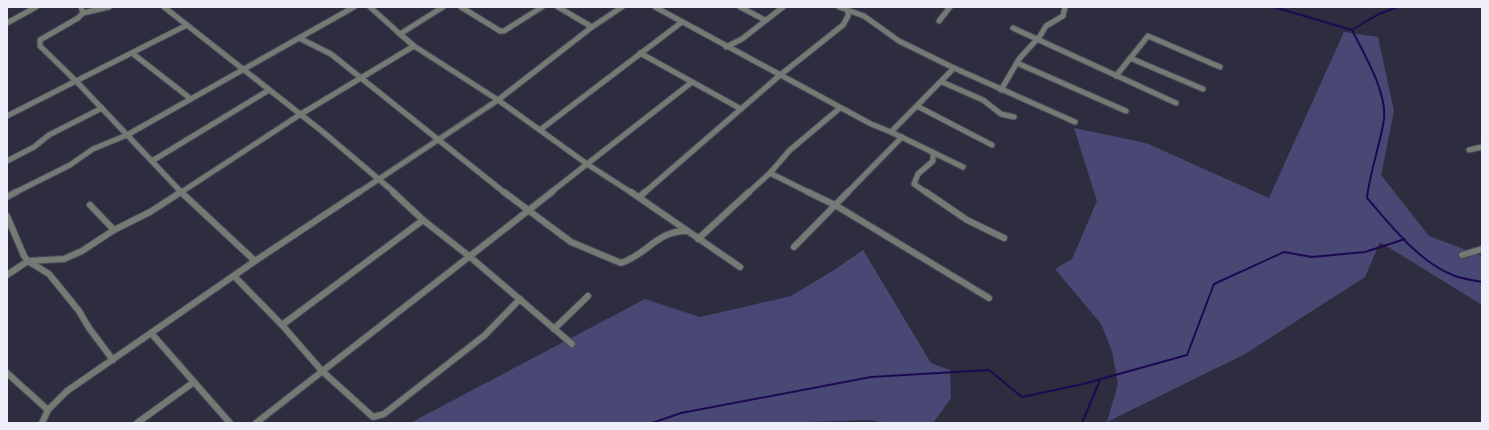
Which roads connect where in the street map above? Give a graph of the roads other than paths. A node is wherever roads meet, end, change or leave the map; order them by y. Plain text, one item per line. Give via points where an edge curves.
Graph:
1 (36, 7) edge
2 (81, 7) edge
3 (109, 7) edge
4 (164, 7) edge
5 (354, 7) edge
6 (370, 7) edge
7 (443, 7) edge
8 (460, 7) edge
9 (542, 7) edge
10 (558, 7) edge
11 (622, 7) edge
12 (655, 7) edge
13 (740, 7) edge
14 (783, 7) edge
15 (839, 7) edge
16 (950, 7) edge
17 (1065, 7) edge
18 (848, 11) junction
19 (83, 13) junction
20 (764, 20) junction
21 (939, 21) dead end
22 (682, 22) junction
23 (7, 23) edge
24 (187, 25) junction
25 (592, 27) junction
26 (1012, 28) dead end
27 (400, 34) junction
28 (299, 38) junction
29 (1035, 39) junction
30 (414, 46) junction
31 (726, 46) junction
32 (132, 53) junction
33 (640, 53) junction
34 (1130, 58) junction
35 (1017, 63) junction
36 (1220, 67) dead end
37 (954, 68) junction
38 (242, 70) junction
39 (779, 76) junction
40 (1116, 76) junction
41 (361, 78) junction
42 (76, 81) junction
43 (692, 82) junction
44 (942, 82) junction
45 (1203, 89) dead end
46 (269, 90) junction
47 (1001, 90) junction
48 (191, 99) junction
49 (498, 100) junction
50 (1176, 103) dead end
51 (917, 106) junction
52 (102, 108) junction
53 (840, 108) junction
54 (741, 109) junction
55 (1126, 111) dead end
56 (301, 114) junction
57 (7, 116) edge
58 (1014, 117) dead end
59 (1075, 122) dead end
60 (540, 130) junction
61 (892, 132) junction
62 (127, 134) junction
63 (902, 136) junction
64 (438, 140) junction
65 (992, 145) dead end
66 (1482, 147) edge
67 (1469, 150) dead end
68 (933, 152) junction
69 (7, 161) edge
70 (152, 161) junction
71 (587, 164) junction
72 (963, 167) dead end
73 (770, 173) junction
74 (380, 179) junction
75 (180, 191) junction
76 (7, 197) edge
77 (639, 197) junction
78 (90, 205) dead end
79 (835, 205) junction
80 (527, 210) junction
81 (7, 216) edge
82 (423, 220) junction
83 (114, 230) junction
84 (687, 231) junction
85 (1004, 238) dead end
86 (698, 239) junction
87 (794, 247) dead end
88 (1482, 249) edge
89 (1462, 255) dead end
90 (469, 256) junction
91 (28, 261) junction
92 (255, 261) junction
93 (740, 267) dead end
94 (7, 275) edge
95 (234, 276) junction
96 (588, 296) dead end
97 (989, 298) dead end
98 (520, 299) junction
99 (282, 325) junction
100 (554, 329) junction
101 (151, 333) junction
102 (572, 344) dead end
103 (113, 360) junction
104 (322, 371) junction
105 (7, 373) edge
106 (194, 382) junction
107 (48, 410) junction
108 (42, 423) edge
109 (137, 423) edge
110 (230, 423) edge
111 (256, 423) edge

1 - 23 street
2 - 19 street
3 - 19 street
4 - 24 street
5 - 28 street
6 - 27 street
7 - 27 street
8 - 9 street via 500,31
10 - 25 street
11 - 25 street
12 - 22 street
13 - 20 street
14 - 20 street
15 - 18 street
16 - 21 street
17 - 29 street via 1063,16 1049,24
18 - 37 street via 864,16 899,41
18 - 39 street via 843,25
19 - 42 street via 66,27 40,40 40,46
20 - 31 street via 742,39
22 - 31 street
22 - 33 street
24 - 32 street
24 - 38 street
25 - 49 street
26 - 29 street
27 - 30 street
28 - 38 street
28 - 41 street via 331,54
29 - 35 street
29 - 40 street
30 - 41 street
30 - 49 street
31 - 39 street
32 - 42 street
32 - 48 street
33 - 43 street
33 - 60 street
34 - 36 street via 1148,36
34 - 40 street
34 - 45 street
35 - 47 street
35 - 55 street
37 - 44 street
37 - 47 street
38 - 46 street
38 - 48 street
39 - 53 street
39 - 54 street
40 - 50 street
41 - 56 street
41 - 64 street
42 - 52 street
42 - 57 street
43 - 54 street
43 - 71 street
44 - 51 street
44 - 58 street via 983,100 1001,114
46 - 56 street
46 - 70 street
47 - 59 street
48 - 62 street
49 - 60 street
49 - 64 street
51 - 61 street
51 - 65 street
52 - 62 street
52 - 69 street via 49,135 34,147
53 - 61 street
53 - 73 street via 790,150
54 - 77 street
56 - 74 street
56 - 75 street
60 - 71 street
61 - 63 street
62 - 70 street
62 - 76 street via 93,149 70,165
63 - 68 street
63 - 79 street
64 - 74 street
64 - 80 street
66 - 67 street
68 - 72 street
68 - 85 street via 933,161 917,176 914,184 967,220
70 - 75 street
71 - 77 street
71 - 80 street
73 - 79 street
73 - 86 street
74 - 82 street
74 - 92 street
75 - 83 street via 140,218
75 - 92 street
77 - 84 street
78 - 83 street
79 - 87 street
79 - 97 street
80 - 84 street via 571,242 621,263 630,260 666,234
80 - 90 street
81 - 91 street
82 - 90 street
82 - 99 street
83 - 91 street via 93,245 64,259
84 - 86 street
86 - 93 street
88 - 89 street
90 - 98 street
90 - 104 street
91 - 94 street
91 - 103 street via 49,274
92 - 95 street
95 - 99 street
95 - 101 street
96 - 100 street
98 - 100 street
98 - 104 street via 485,335 378,417 373,417
99 - 104 street
100 - 102 street
101 - 103 street
101 - 106 street
103 - 107 street via 67,391
104 - 111 street
105 - 107 street
106 - 109 street
106 - 110 street
107 - 108 street

